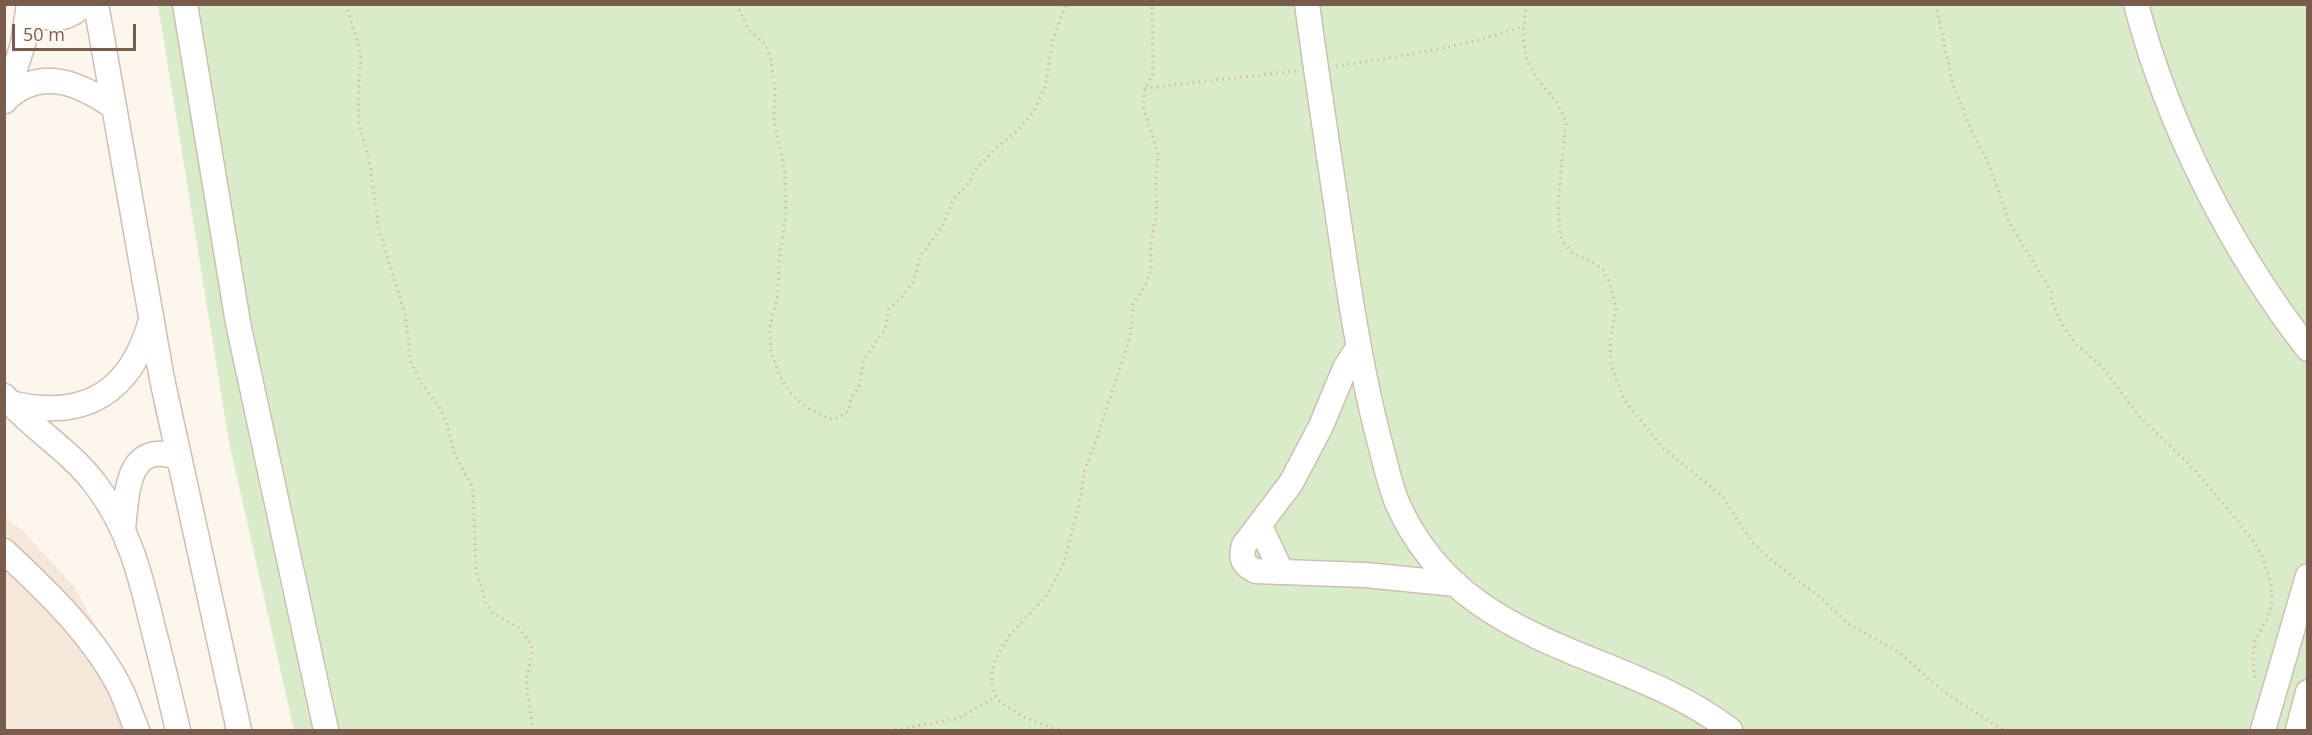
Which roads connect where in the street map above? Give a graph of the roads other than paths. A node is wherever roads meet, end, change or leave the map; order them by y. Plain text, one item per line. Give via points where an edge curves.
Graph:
1 (84, 4) edge
2 (96, 4) edge
3 (185, 4) edge
4 (1307, 4) edge
5 (2136, 4) edge
6 (29, 6) edge
7 (5, 101) edge
8 (114, 107) junction
9 (152, 318) junction
10 (1358, 348) junction
11 (2307, 349) edge
12 (7, 399) edge
13 (179, 458) junction
14 (123, 529) junction
15 (4, 551) edge
16 (2307, 576) edge
17 (1456, 584) junction
18 (2307, 692) edge
19 (137, 730) edge
20 (178, 730) edge
21 (239, 730) edge
22 (326, 730) edge
23 (1730, 730) edge
24 (2263, 730) edge
25 (2298, 730) edge

1 - 6 street via 59,18 44,17
2 - 8 street
3 - 22 street via 238,323
4 - 10 street
5 - 11 street via 2166,94 2207,186 2259,282
6 - 7 street via 23,44
7 - 8 street via 30,83 51,80 75,86
8 - 9 street
9 - 12 street via 134,363 107,394 60,408 38,408
9 - 13 street
10 - 17 street via 1396,501 1430,559
10 - 17 street via 1345,368 1307,454 1260,526 1281,571
12 - 14 street via 80,465
13 - 14 street via 158,454 138,463 128,482
13 - 21 street
14 - 20 street via 141,575
15 - 19 street via 39,583 90,642 121,691
16 - 24 street
17 - 23 street via 1505,620 1677,695
18 - 25 street

